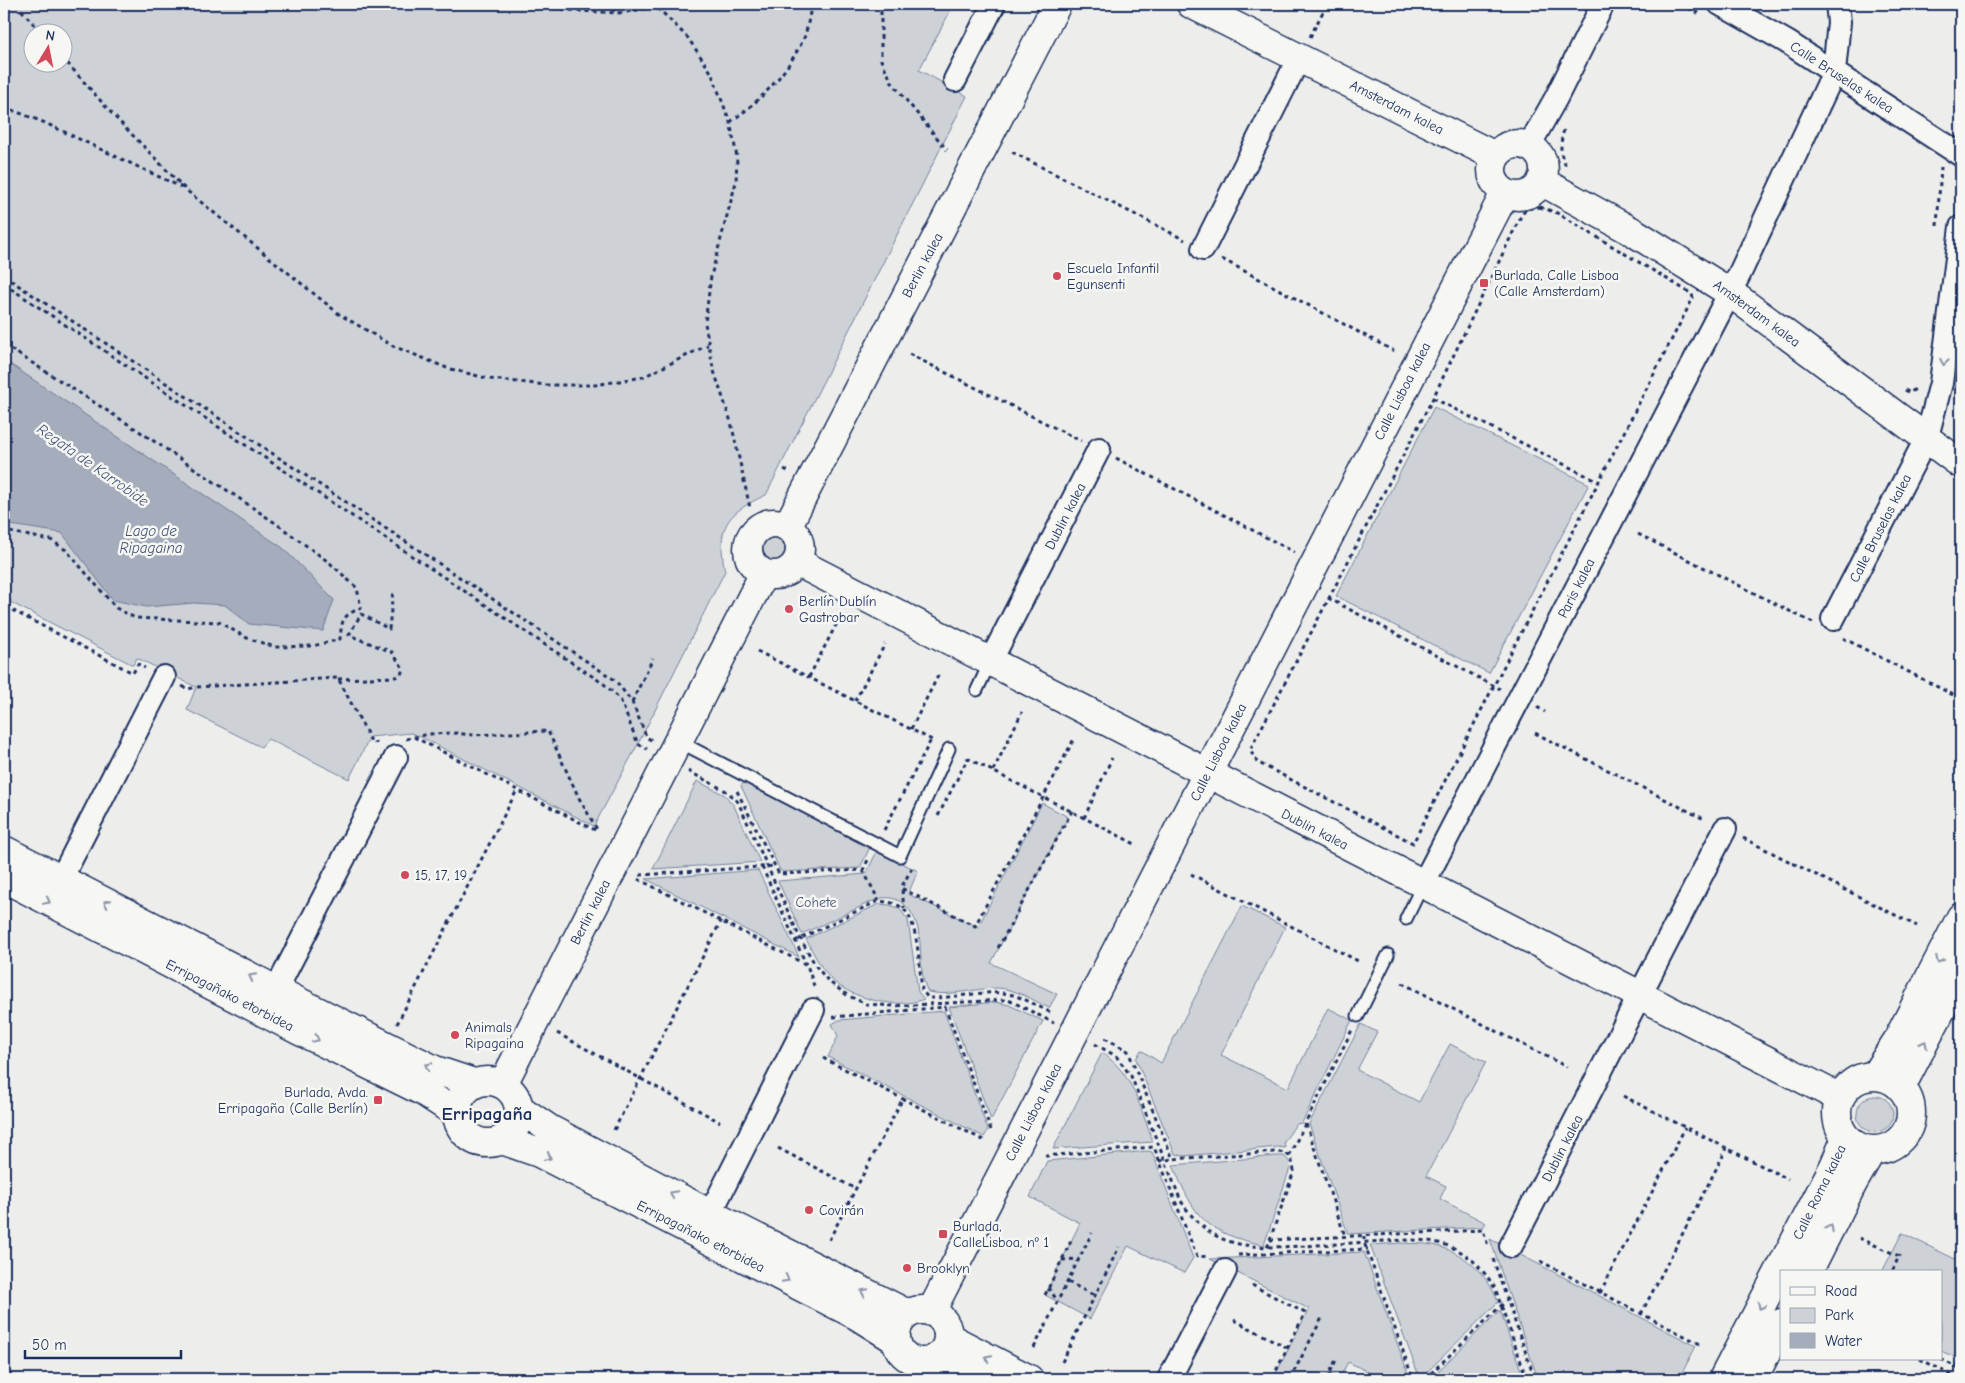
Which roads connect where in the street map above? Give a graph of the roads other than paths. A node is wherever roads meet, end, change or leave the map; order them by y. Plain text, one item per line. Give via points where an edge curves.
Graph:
1 (994, 4) edge
2 (1056, 4) edge
3 (1191, 4) edge
4 (1603, 4) edge
5 (1837, 4) edge
6 (1713, 11) edge
7 (1304, 48) junction
8 (1834, 72) junction
9 (954, 80) dead end
10 (1529, 146) junction
11 (1961, 155) edge
12 (1495, 156) junction
13 (1541, 181) junction
14 (1505, 193) junction
15 (1961, 227) edge
16 (1203, 249) dead end
17 (1729, 292) junction
18 (1927, 437) junction
19 (1099, 449) road end
20 (1961, 464) edge
21 (787, 526) junction
22 (797, 562) junction
23 (764, 573) junction
24 (1830, 627) road end
25 (990, 662) junction
26 (164, 677) road end
27 (977, 690) dead end
28 (396, 746) road end
29 (950, 749) dead end
30 (673, 751) junction
31 (1207, 773) junction
32 (1725, 829) dead end
33 (4, 850) edge
34 (4, 878) edge
35 (61, 879) junction
36 (1423, 884) junction
37 (1961, 917) edge
38 (1406, 919) dead end
39 (1388, 955) dead end
40 (1961, 972) edge
41 (276, 990) junction
42 (1640, 996) junction
43 (819, 1009) road end
44 (1358, 1016) road end
45 (1875, 1075) junction
46 (474, 1083) junction
47 (503, 1084) junction
48 (1901, 1087) junction
49 (1840, 1098) junction
50 (520, 1109) junction
51 (456, 1113) junction
52 (1846, 1138) junction
53 (502, 1140) junction
54 (1872, 1150) junction
55 (710, 1214) junction
56 (1502, 1251) road end
57 (1224, 1260) road end
58 (1809, 1270) edge
59 (919, 1313) junction
60 (1780, 1325) edge
61 (948, 1337) junction
62 (896, 1340) junction
63 (932, 1360) junction
64 (980, 1379) edge
65 (1029, 1379) edge
66 (1169, 1379) edge
67 (1723, 1379) edge
68 (1753, 1379) edge

1 - 9 street
2 - 21 street, Berlin kalea
3 - 7 street, Amsterdam kalea
4 - 10 street
5 - 8 street, Paris kalea via 1839,22
6 - 8 street, Calle Bruselas kalea via 1787,42
7 - 12 street, Amsterdam kalea
7 - 16 street
8 - 11 street, Calle Bruselas kalea
8 - 17 street, Paris kalea
10 - 12 street via 1510,145
10 - 13 street via 1542,161
12 - 14 street via 1492,176
13 - 14 street via 1526,194 1515,196
13 - 17 street, Amsterdam kalea via 1635,233
14 - 31 street, Calle Lisboa kalea
15 -> 18 street, Calle Bruselas kalea via 1941,383
17 - 18 street, Amsterdam kalea
17 - 36 street, Paris kalea
18 - 20 street, Amsterdam kalea
18 - 24 street, Calle Bruselas kalea
19 - 25 street, Dublin kalea
21 - 22 street via 799,542
21 - 23 street via 774,523 760,527 751,537 748,551 753,564
22 - 23 street via 788,571 776,575
22 - 25 street, Dublin kalea
23 - 30 street, Berlin kalea
25 - 27 lane
25 - 31 street, Dublin kalea
26 - 35 street
28 - 41 street, Erripagañako etorbidea
29 - 30 lane via 900,856
30 - 47 street, Berlin kalea
31 - 36 street, Dublin kalea
31 - 59 street, Calle Lisboa kalea via 1074,1032
32 - 42 street, Dublin kalea
33 - 35 street, Erripagañako etorbidea
34 -> 51 street, Erripagañako etorbidea via 424,1092
41 -> 35 street, Erripagañako etorbidea
36 - 38 lane
36 - 42 street, Dublin kalea
37 -> 45 street via 1898,1041
39 - 44 lane
48 -> 40 street
46 -> 41 street, Erripagañako etorbidea via 435,1070
42 - 49 street, Dublin kalea
42 - 56 street, Dublin kalea
43 - 55 street, Erripagañako etorbidea
45 - 48 street via 1894,1080
45 - 49 street via 1860,1078 1848,1086
46 - 47 street via 488,1080
46 - 51 street via 464,1090
47 - 50 street via 511,1090
48 - 54 street via 1910,1099 1909,1129 1900,1141 1887,1148
49 - 52 street via 1836,1112
50 - 53 street via 512,1132
55 -> 50 street, Erripagañako etorbidea via 551,1130
51 - 53 street via 461,1128 472,1139 487,1143
52 - 54 street
52 -> 67 street, Calle Roma kalea
53 -> 62 street, Erripagañako etorbidea via 547,1157 856,1315
58 -> 54 street, Calle Roma kalea
59 -> 55 street, Erripagañako etorbidea
57 - 66 street
59 - 61 street via 944,1322
59 - 62 street via 898,1325
60 - 68 street
61 - 63 street via 943,1351
65 -> 61 street
62 - 63 street via 903,1354 910,1359
63 - 64 street via 948,1362

